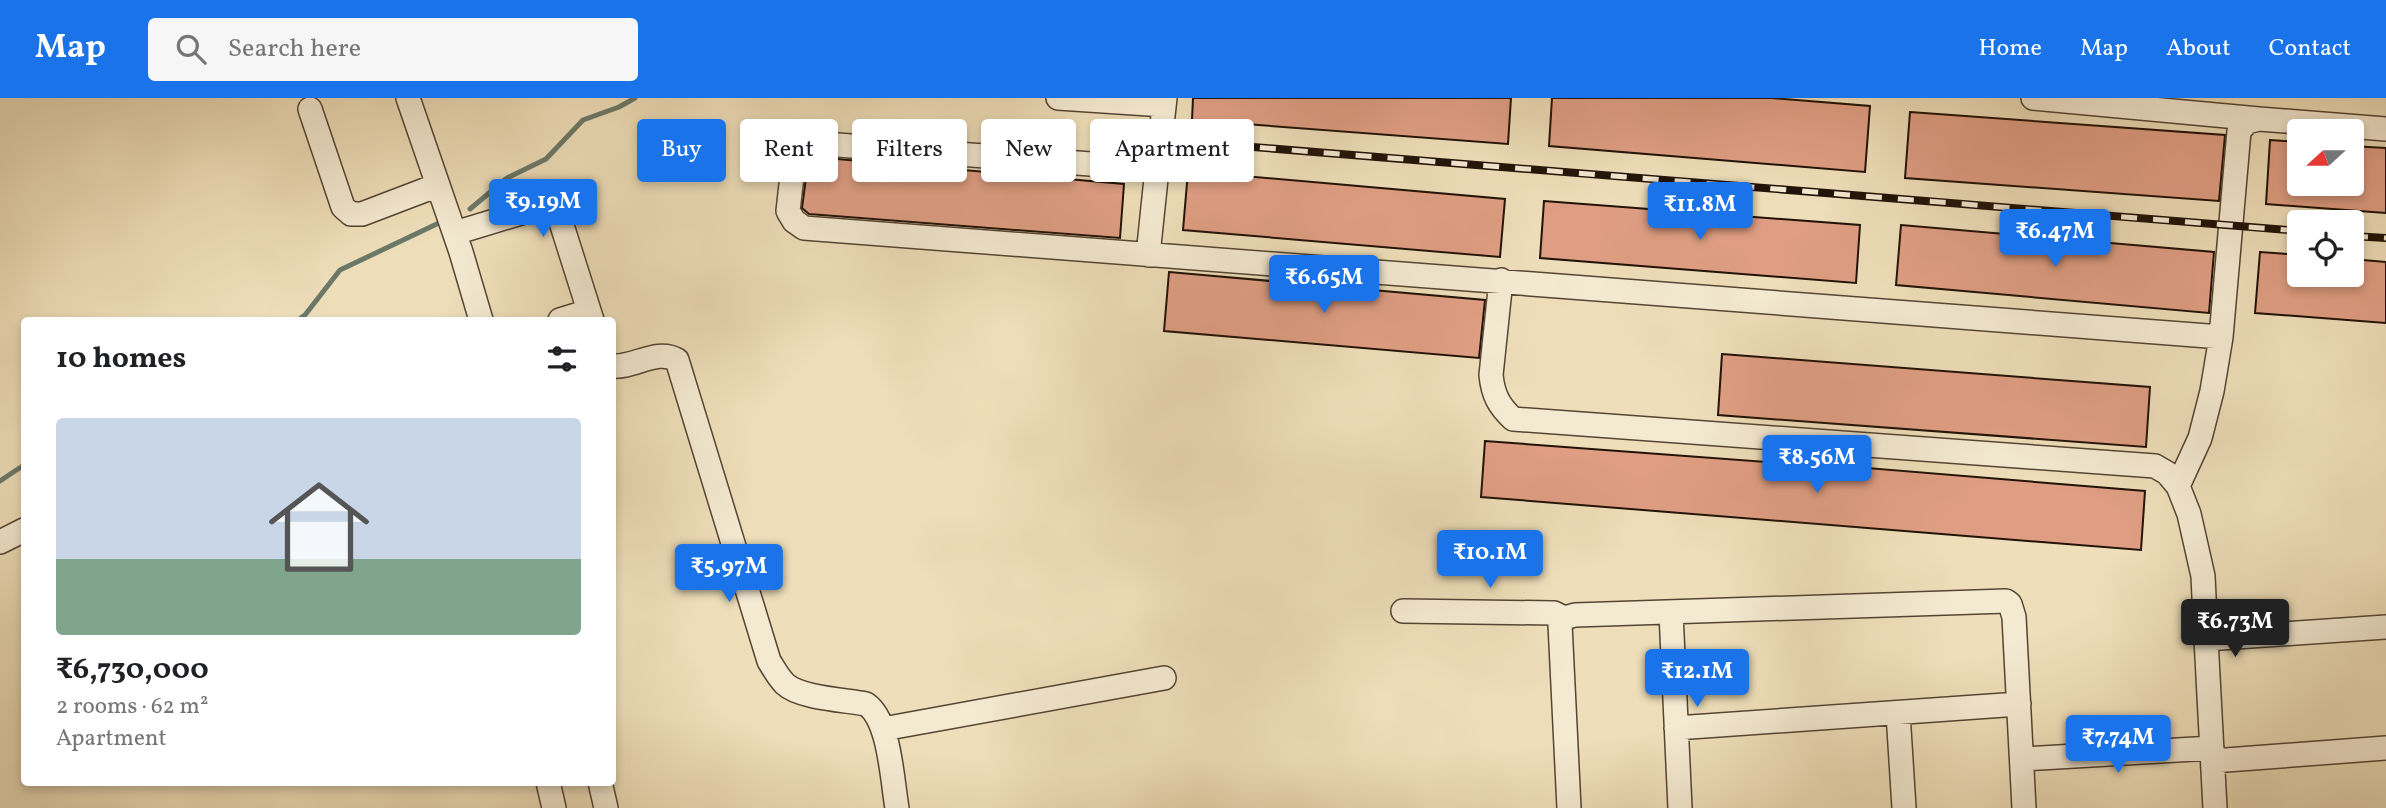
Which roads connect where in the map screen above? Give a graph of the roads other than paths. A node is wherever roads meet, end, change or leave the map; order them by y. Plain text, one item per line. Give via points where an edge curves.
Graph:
1 (408, 98) edge
2 (1058, 98) edge
3 (2033, 98) edge
4 (1165, 102) edge
5 (310, 109) dead end
6 (2259, 119) junction
7 (2386, 129) edge
8 (1090, 164) edge
9 (1156, 182) edge
10 (438, 185) junction
11 (455, 233) junction
12 (1148, 255) junction
13 (1501, 280) junction
14 (591, 316) edge
15 (480, 317) edge
16 (2221, 337) junction
17 (616, 366) edge
18 (2178, 486) junction
19 (21, 532) edge
20 (0, 542) edge
21 (1403, 611) dead end
22 (1671, 612) junction
23 (1564, 618) junction
24 (2386, 628) edge
25 (2206, 639) junction
26 (1164, 678) dead end
27 (2019, 704) junction
28 (1898, 713) junction
29 (1676, 728) junction
30 (883, 729) junction
31 (2386, 748) edge
32 (2213, 754) junction
33 (2022, 759) junction
34 (549, 786) edge
35 (601, 786) edge
36 (554, 808) edge
37 (606, 808) edge
38 (897, 808) edge
39 (1569, 808) edge
40 (1680, 808) edge
41 (1904, 808) edge
42 (2024, 808) edge
43 (2215, 808) edge

1 - 10 street
2 - 4 street
3 - 6 street
5 - 10 street via 343,207 351,214
6 - 7 street
6 - 16 street via 2247,122 2239,131
8 - 12 street via 810,143 794,158 788,211 804,228
9 - 12 street
10 - 11 street
11 - 14 street via 547,205 554,209
11 - 15 street
12 - 13 street
13 - 16 street
13 - 18 street via 1491,375 1498,404 1513,419 2155,466
16 - 18 street via 2200,438
17 - 30 street via 660,356 677,360 777,676 797,691 866,704
18 - 25 street via 2203,576
19 - 20 street
21 - 23 street via 1555,613
22 - 23 street
22 - 27 street via 2006,601 2014,617
22 - 29 street
23 - 39 street via 1560,624
24 - 25 street
25 - 32 street
26 - 30 street
27 - 28 street
27 - 33 street
28 - 29 street
28 - 41 street
29 - 40 street
30 - 38 street
31 - 32 street
32 - 33 street
32 - 43 street
33 - 42 street
34 - 36 street
35 - 37 street

